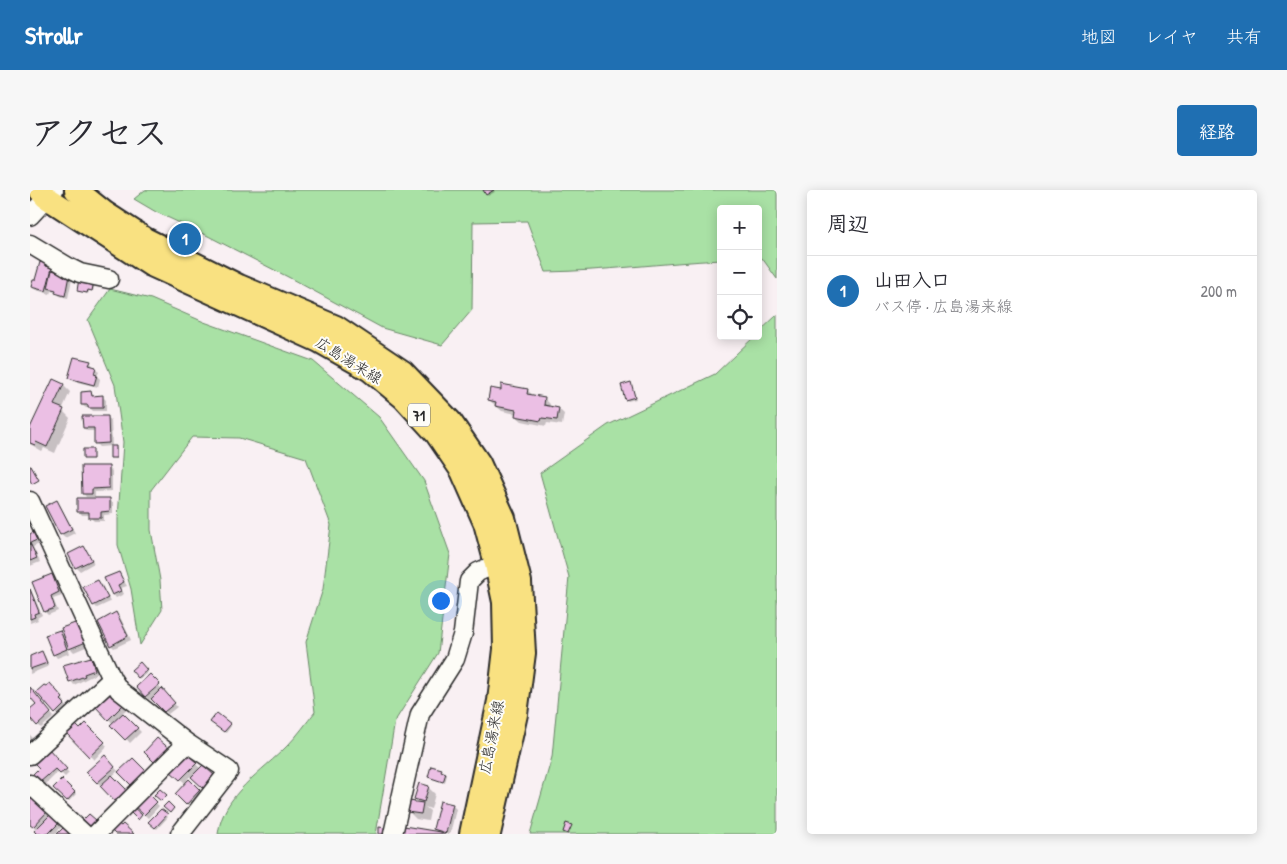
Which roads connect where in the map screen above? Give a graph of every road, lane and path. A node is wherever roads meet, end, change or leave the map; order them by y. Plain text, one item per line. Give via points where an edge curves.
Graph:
1 (76, 190) edge
2 (47, 192) edge
3 (30, 216) edge
4 (30, 244) edge
5 (109, 279) dead end
6 (30, 501) edge
7 (496, 564) junction
8 (112, 679) junction
9 (187, 743) junction
10 (30, 755) edge
11 (30, 784) edge
12 (84, 834) edge
13 (96, 834) edge
14 (180, 834) edge
15 (394, 834) edge
16 (471, 834) edge
17 (489, 834) edge

1 - 17 main road, 広島湯来線 / 71 via 145,239 239,286 336,327 403,372 450,421 479,462 504,518 520,582 524,653 516,714
2 - 3 street
2 - 7 main road, 広島湯来線 / 71 via 152,265 319,341 370,370 404,398 436,432 462,471 485,523
4 - 5 street via 80,273
6 - 8 street
7 - 15 street via 478,572 469,581 463,633 455,659 420,714
7 - 16 main road, 広島湯来線 / 71 via 504,602 505,649 499,701
8 - 9 street via 119,690
8 - 10 street
9 - 13 street
9 - 14 street via 229,771
11 - 12 street

